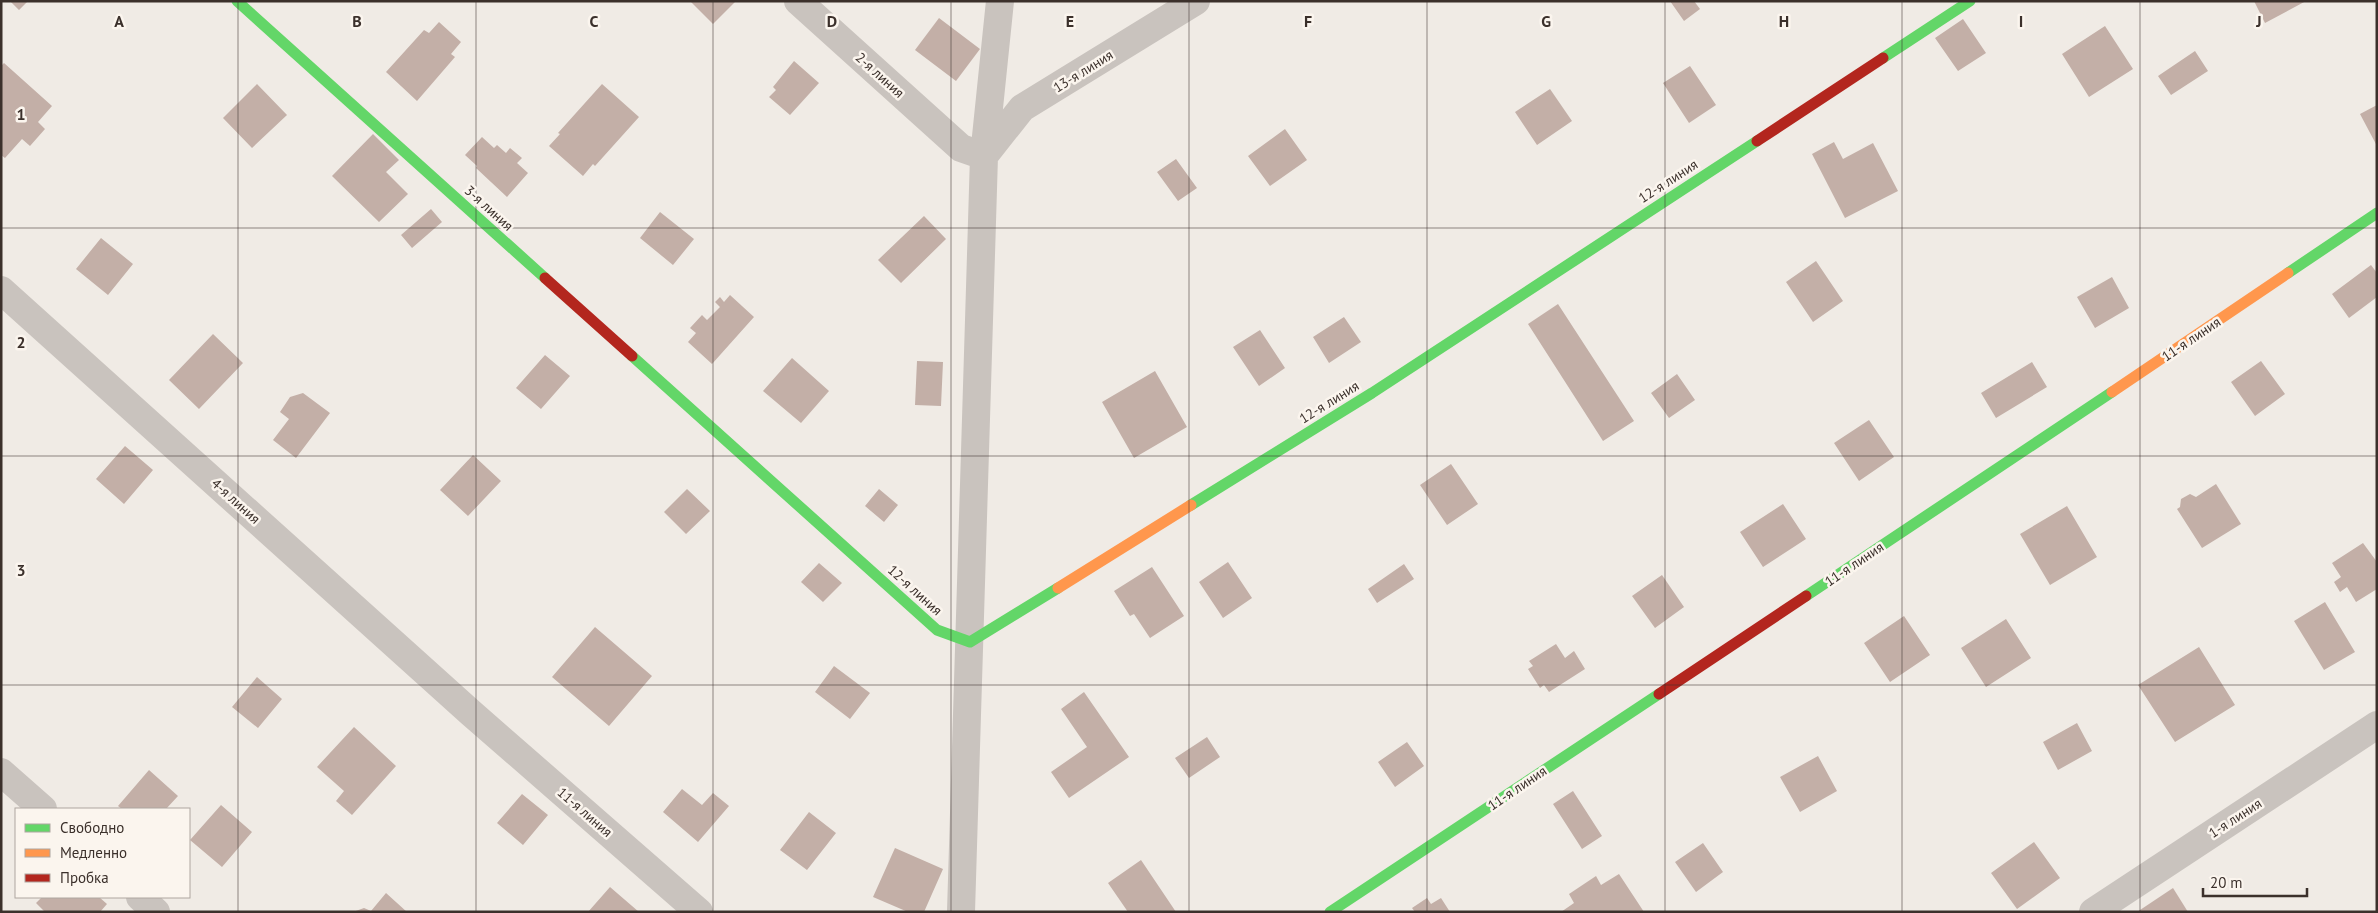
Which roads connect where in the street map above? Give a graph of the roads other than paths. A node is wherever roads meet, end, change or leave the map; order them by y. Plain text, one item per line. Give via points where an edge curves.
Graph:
1 (237, 1) edge
2 (798, 1) edge
3 (1000, 1) edge
4 (1196, 1) edge
5 (1970, 1) edge
6 (973, 152) junction
7 (2377, 213) edge
8 (1, 290) edge
9 (722, 437) joint
10 (970, 642) junction
11 (471, 713) joint
12 (2377, 725) edge
13 (1, 772) edge
14 (42, 808) edge
15 (141, 898) edge
16 (156, 912) edge
17 (699, 912) edge
18 (961, 912) edge
19 (1330, 912) edge
20 (2093, 912) edge

1 - 9 street, 3-я линия
2 - 6 street, 2-я линия
3 - 6 street
4 - 6 street, 13-я линия via 1022,108
5 - 10 street, 12-я линия via 1372,393
6 - 10 street
7 - 19 street, 11-я линия
8 - 11 street, 4-я линия
9 - 10 street, 12-я линия via 937,630
10 - 18 street
11 - 17 street, 11-я линия
12 - 20 street, 1-я линия
13 - 14 street
15 - 16 street

